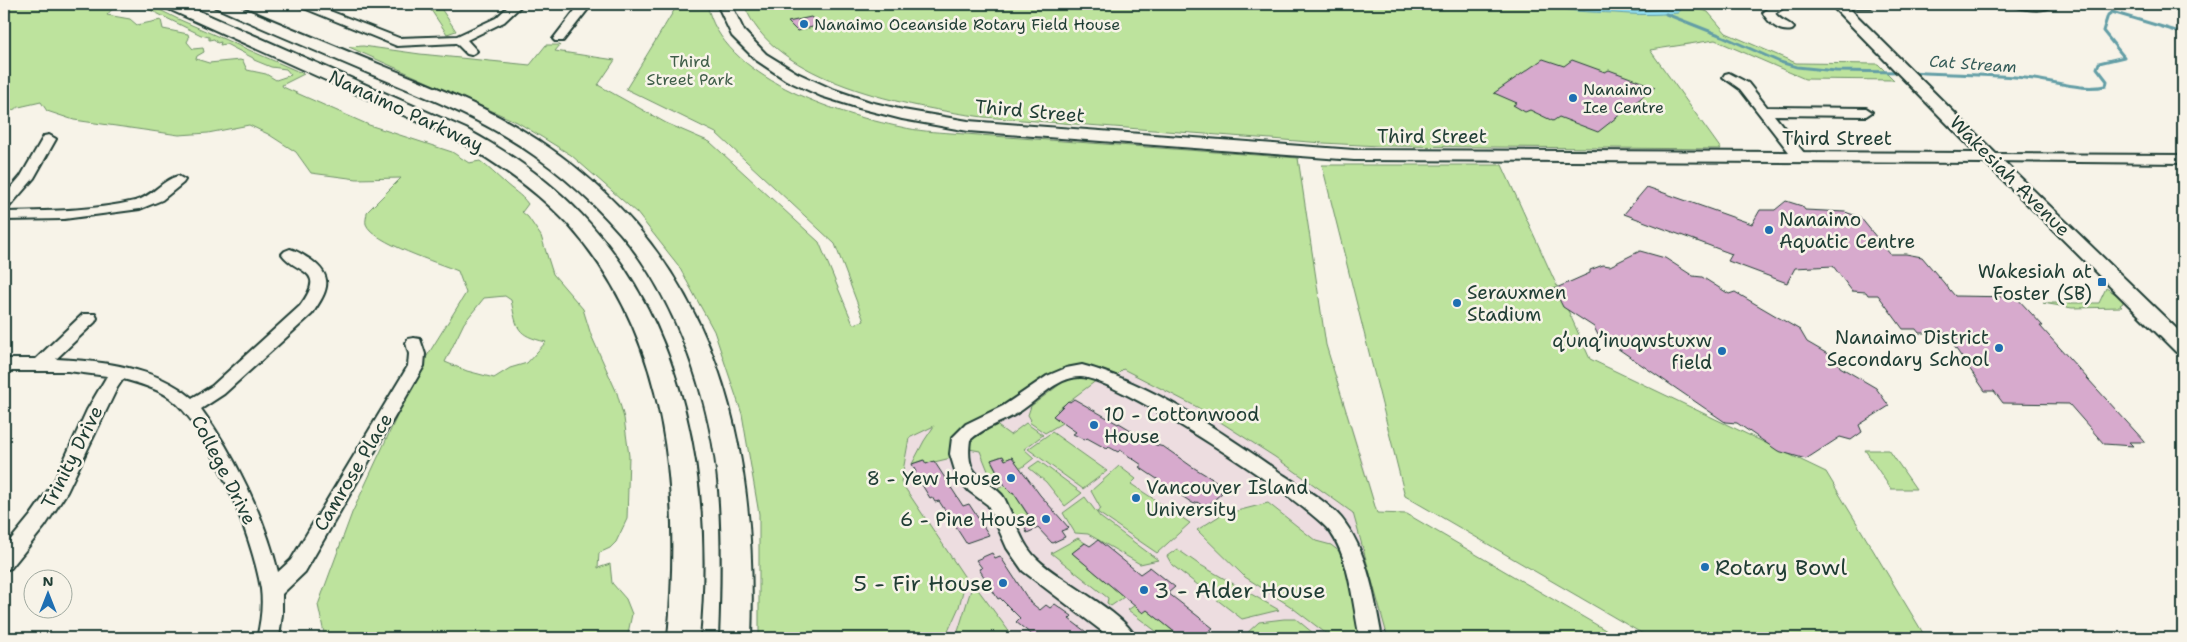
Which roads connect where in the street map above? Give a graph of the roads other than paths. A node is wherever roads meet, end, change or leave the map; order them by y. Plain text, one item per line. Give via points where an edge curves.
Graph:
1 (170, 4) edge
2 (221, 4) edge
3 (303, 4) edge
4 (516, 4) edge
5 (586, 4) edge
6 (724, 4) edge
7 (1784, 4) edge
8 (1825, 4) edge
9 (1837, 4) edge
10 (1871, 4) edge
11 (2018, 4) edge
12 (2158, 4) edge
13 (2046, 6) dead end
14 (2183, 6) edge
15 (1788, 28) dead end
16 (459, 39) junction
17 (559, 39) dead end
18 (471, 51) dead end
19 (1729, 77) dead end
20 (1765, 111) junction
21 (1866, 112) dead end
22 (49, 139) dead end
23 (1801, 158) junction
24 (1990, 158) junction
25 (2183, 160) edge
26 (178, 180) dead end
27 (4, 204) edge
28 (4, 216) edge
29 (290, 254) dead end
30 (89, 318) dead end
31 (414, 343) dead end
32 (2183, 347) edge
33 (4, 365) edge
34 (40, 365) junction
35 (118, 373) junction
36 (190, 407) junction
37 (4, 562) edge
38 (271, 591) junction
39 (268, 638) edge
40 (684, 638) edge
41 (736, 638) edge
42 (1125, 638) edge
43 (1370, 638) edge

1 - 40 highway, Nanaimo Parkway via 460,133 526,175 586,232 612,266 637,308 670,397 687,510 688,578
2 - 41 highway, Nanaimo Parkway via 442,98 512,132 586,184 641,243 672,289 693,329 721,416 737,524
3 - 16 street via 397,42
4 - 16 street via 484,30
5 - 17 street
6 - 23 main road, Third Street via 745,41 772,64 794,77 864,105 940,122 1354,155
7 - 15 street via 1769,13 1774,21
8 - 9 street
9 - 10 street
9 - 24 main road, Wakesiah Avenue
11 - 13 street
12 - 14 street
16 - 18 street
19 - 20 street via 1744,86
20 - 21 street
20 - 23 street
22 - 27 street via 27,178
23 - 24 main road, Third Street
24 - 25 street, Third Street
24 - 32 main road, Wakesiah Avenue
26 - 28 street via 140,206 64,215
29 - 36 street via 310,265 318,274 321,284 316,297 306,310 218,390
30 - 34 street
31 - 38 street, Camrose Place via 416,366 298,566
33 - 34 street, College Drive
34 - 35 street, College Drive
35 - 36 street, College Drive via 154,382 175,393
35 - 37 street, Trinity Drive via 105,390 67,476 49,506
36 - 38 street, College Drive via 242,498 263,553
38 - 39 street, College Drive
42 - 43 street via 1030,565 1014,543 996,501 964,472 959,454 961,438 970,430 1070,372 1094,373 1144,396 1220,442 1301,497 1338,527 1357,569

